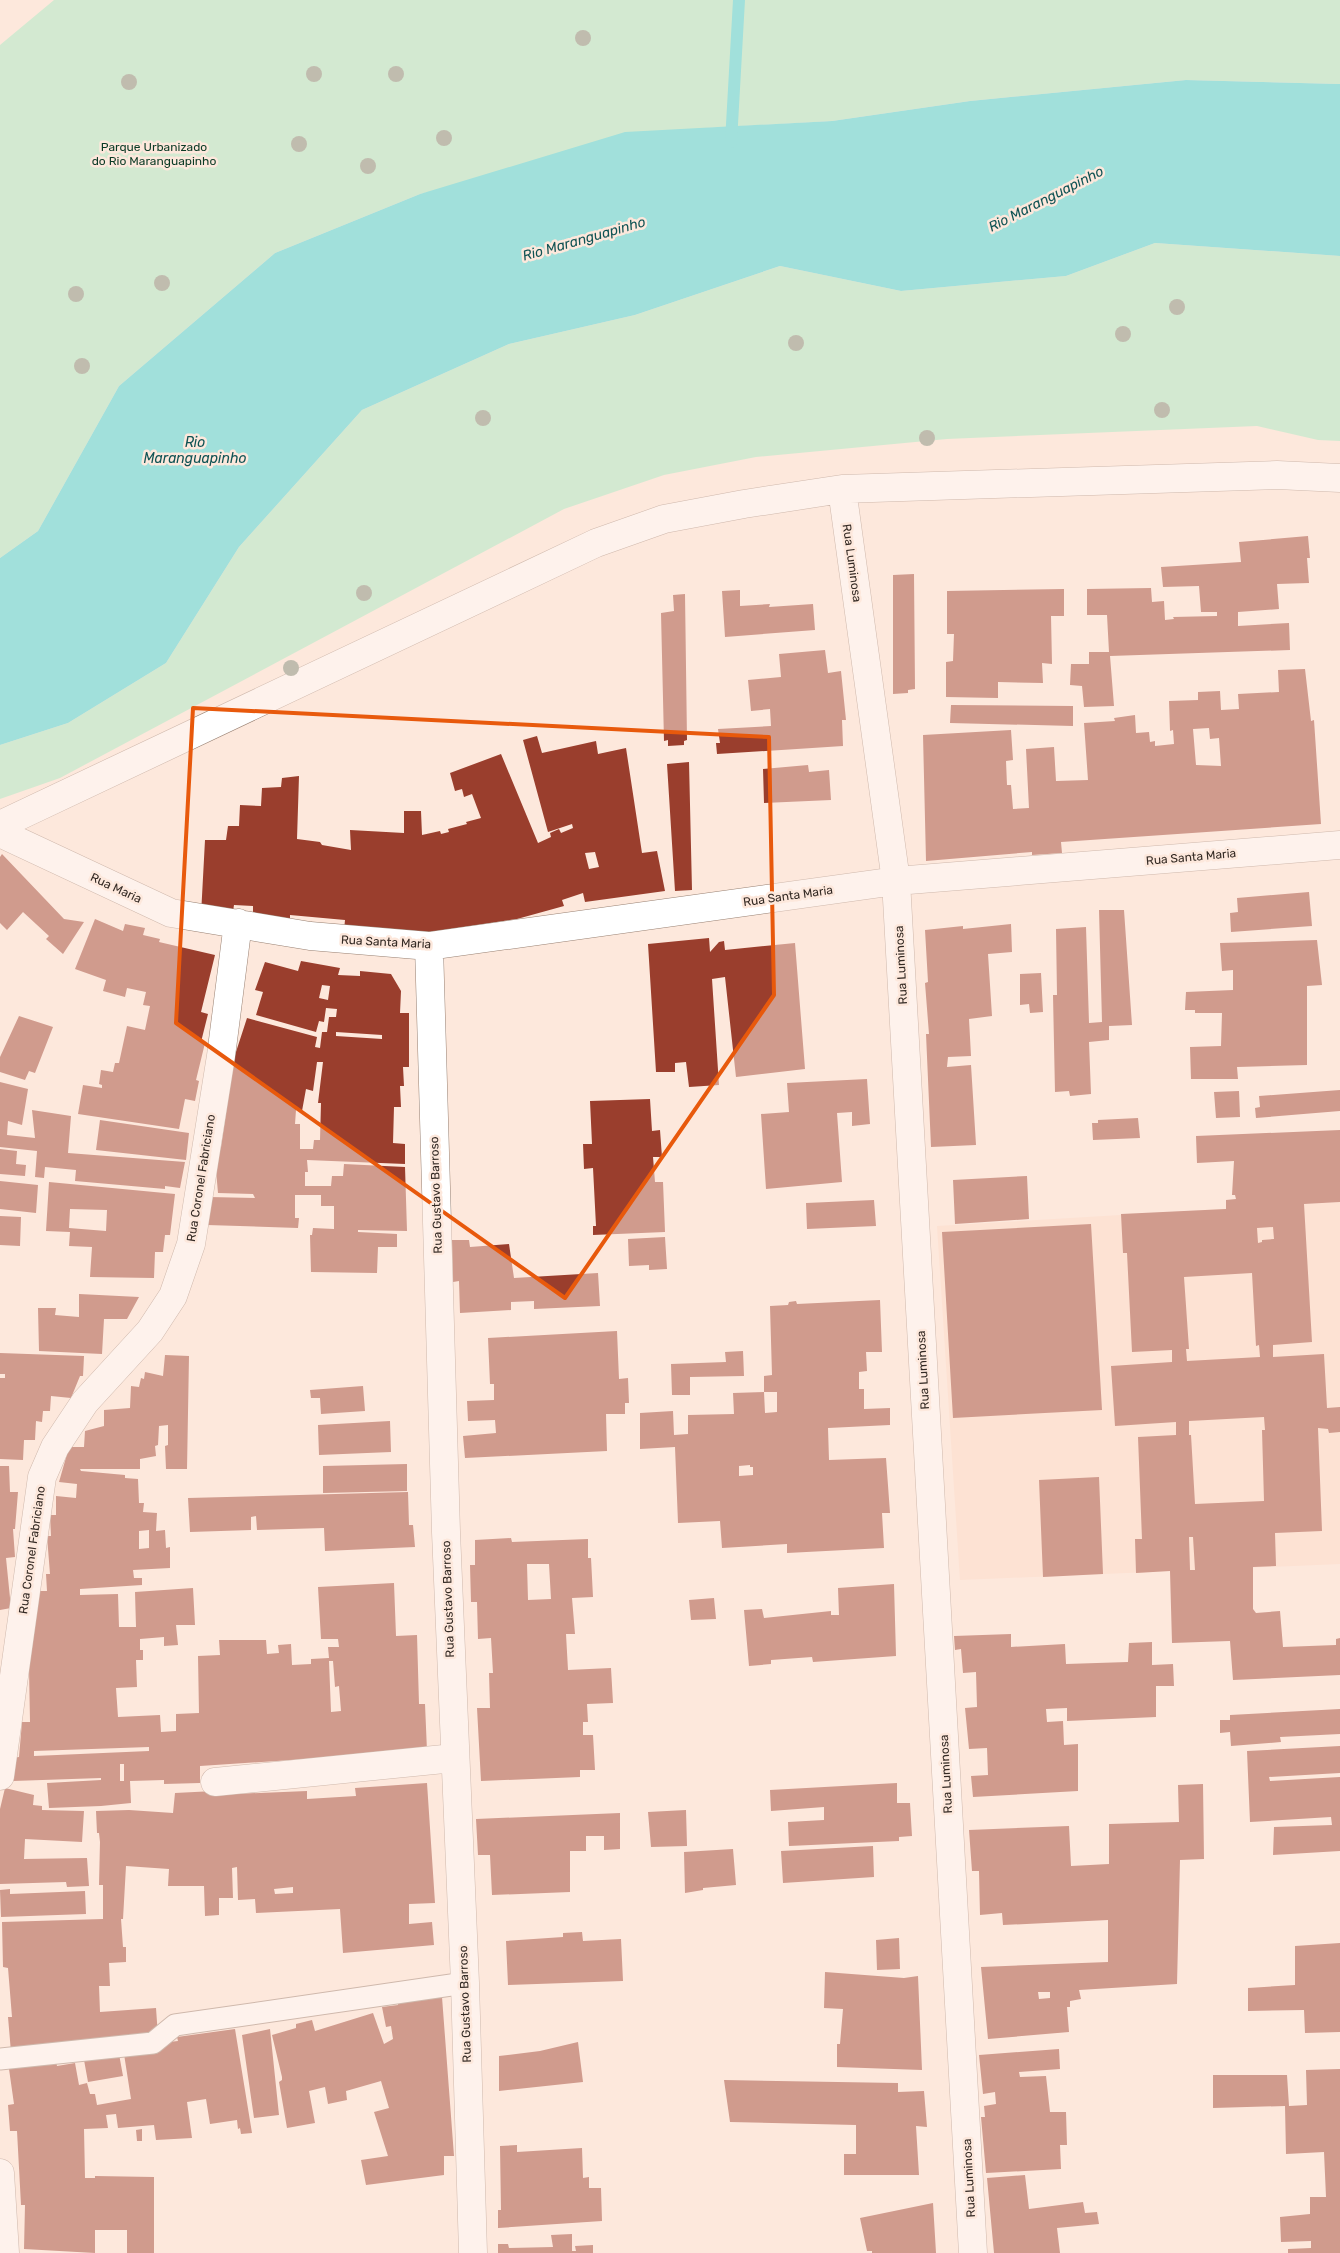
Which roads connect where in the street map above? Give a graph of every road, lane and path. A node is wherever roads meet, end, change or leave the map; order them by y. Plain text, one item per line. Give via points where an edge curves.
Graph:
1 (1340, 478) edge
2 (842, 489) junction
3 (0, 825) edge
4 (0, 833) edge
5 (1340, 845) edge
6 (896, 881) junction
7 (238, 923) junction
8 (429, 946) junction
9 (11, 1620) edge
10 (454, 1758) junction
11 (0, 1776) edge
12 (215, 1782) dead end
13 (465, 1983) junction
14 (0, 2059) edge
15 (0, 2173) edge
16 (5, 2253) edge
17 (473, 2253) edge
18 (973, 2253) edge

1 - 2 street via 1277,475
2 - 3 street via 664,519 596,542
2 - 6 street, Rua Luminosa
4 - 7 street, Rua Maria via 171,913
5 - 6 street, Rua Santa Maria
6 - 8 street, Rua Santa Maria
6 - 18 street, Rua Luminosa
7 - 8 street, Rua Santa Maria via 310,936
7 - 9 street, Rua Coronel Fabriciano via 191,1244 173,1296 150,1331 85,1402 55,1447 42,1478
8 - 10 street, Rua Gustavo Barroso
9 - 11 street, Rua Coronel Fabriciano
10 - 12 street
10 - 13 street, Rua Gustavo Barroso
13 - 14 lane via 175,2026 153,2043
13 - 17 street, Rua Gustavo Barroso
15 - 16 street

